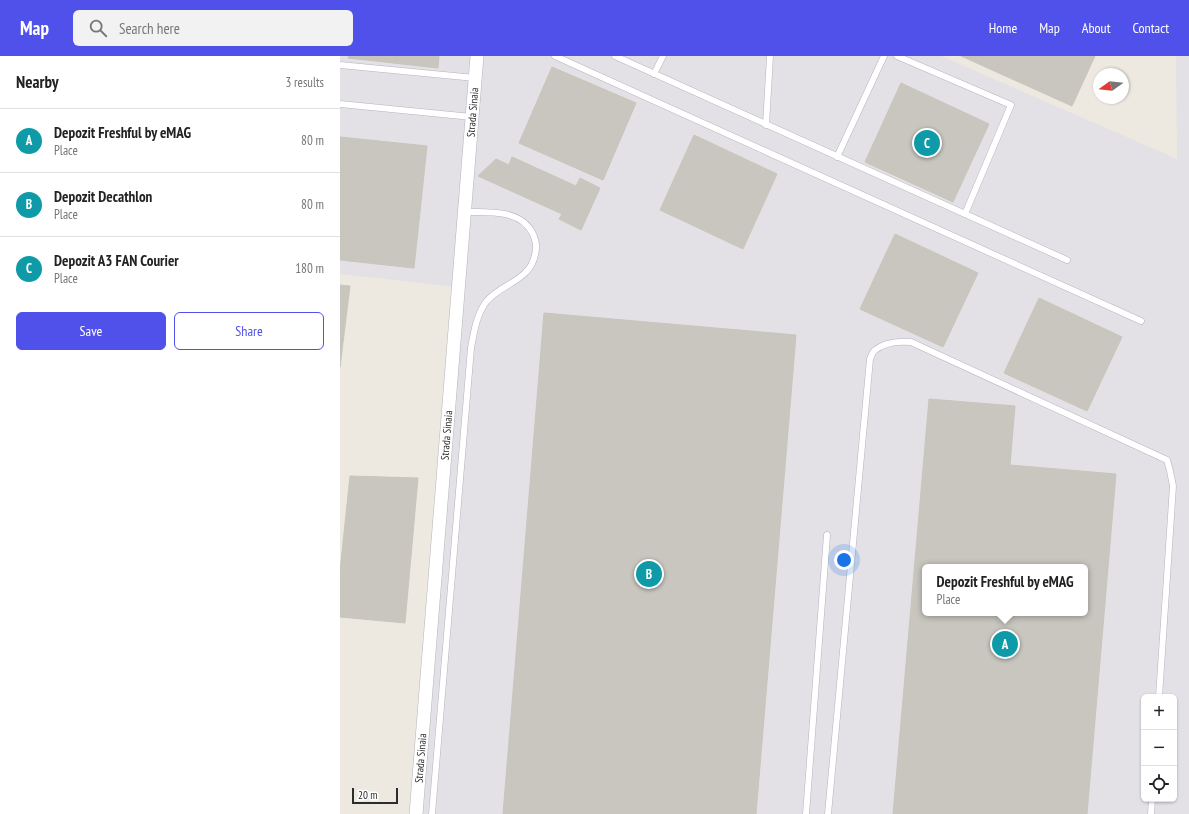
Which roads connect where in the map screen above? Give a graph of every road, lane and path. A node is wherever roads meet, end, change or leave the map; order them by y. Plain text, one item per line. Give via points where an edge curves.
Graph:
1 (477, 56) edge
2 (555, 56) edge
3 (615, 56) edge
4 (663, 56) edge
5 (770, 56) edge
6 (884, 56) edge
7 (897, 56) edge
8 (340, 65) edge
9 (654, 74) junction
10 (475, 78) junction
11 (340, 104) edge
12 (472, 117) junction
13 (766, 124) junction
14 (837, 157) junction
15 (465, 212) junction
16 (965, 214) junction
17 (1067, 260) dead end
18 (1141, 321) dead end
19 (827, 534) dead end
20 (1159, 694) edge
21 (1152, 802) edge
22 (416, 814) edge
23 (432, 814) edge
24 (806, 814) edge
25 (828, 814) edge
26 (1151, 814) edge

1 - 10 street, Strada Sinaia
2 - 18 lane
3 - 9 lane
4 - 9 lane
5 - 13 lane
6 - 14 lane
7 - 16 lane via 1011,105
8 - 10 lane
9 - 13 lane
10 - 12 street, Strada Sinaia
11 - 12 lane
12 - 15 street, Strada Sinaia
13 - 14 lane
14 - 16 lane
15 - 22 street, Strada Sinaia
15 - 23 lane via 498,212 517,218 530,228 537,243 534,261 530,267 486,302 475,324
16 - 17 lane
19 - 24 lane
20 - 25 lane via 1173,486 1167,460 911,342 899,341 884,345 874,351 870,359
21 - 26 lane

